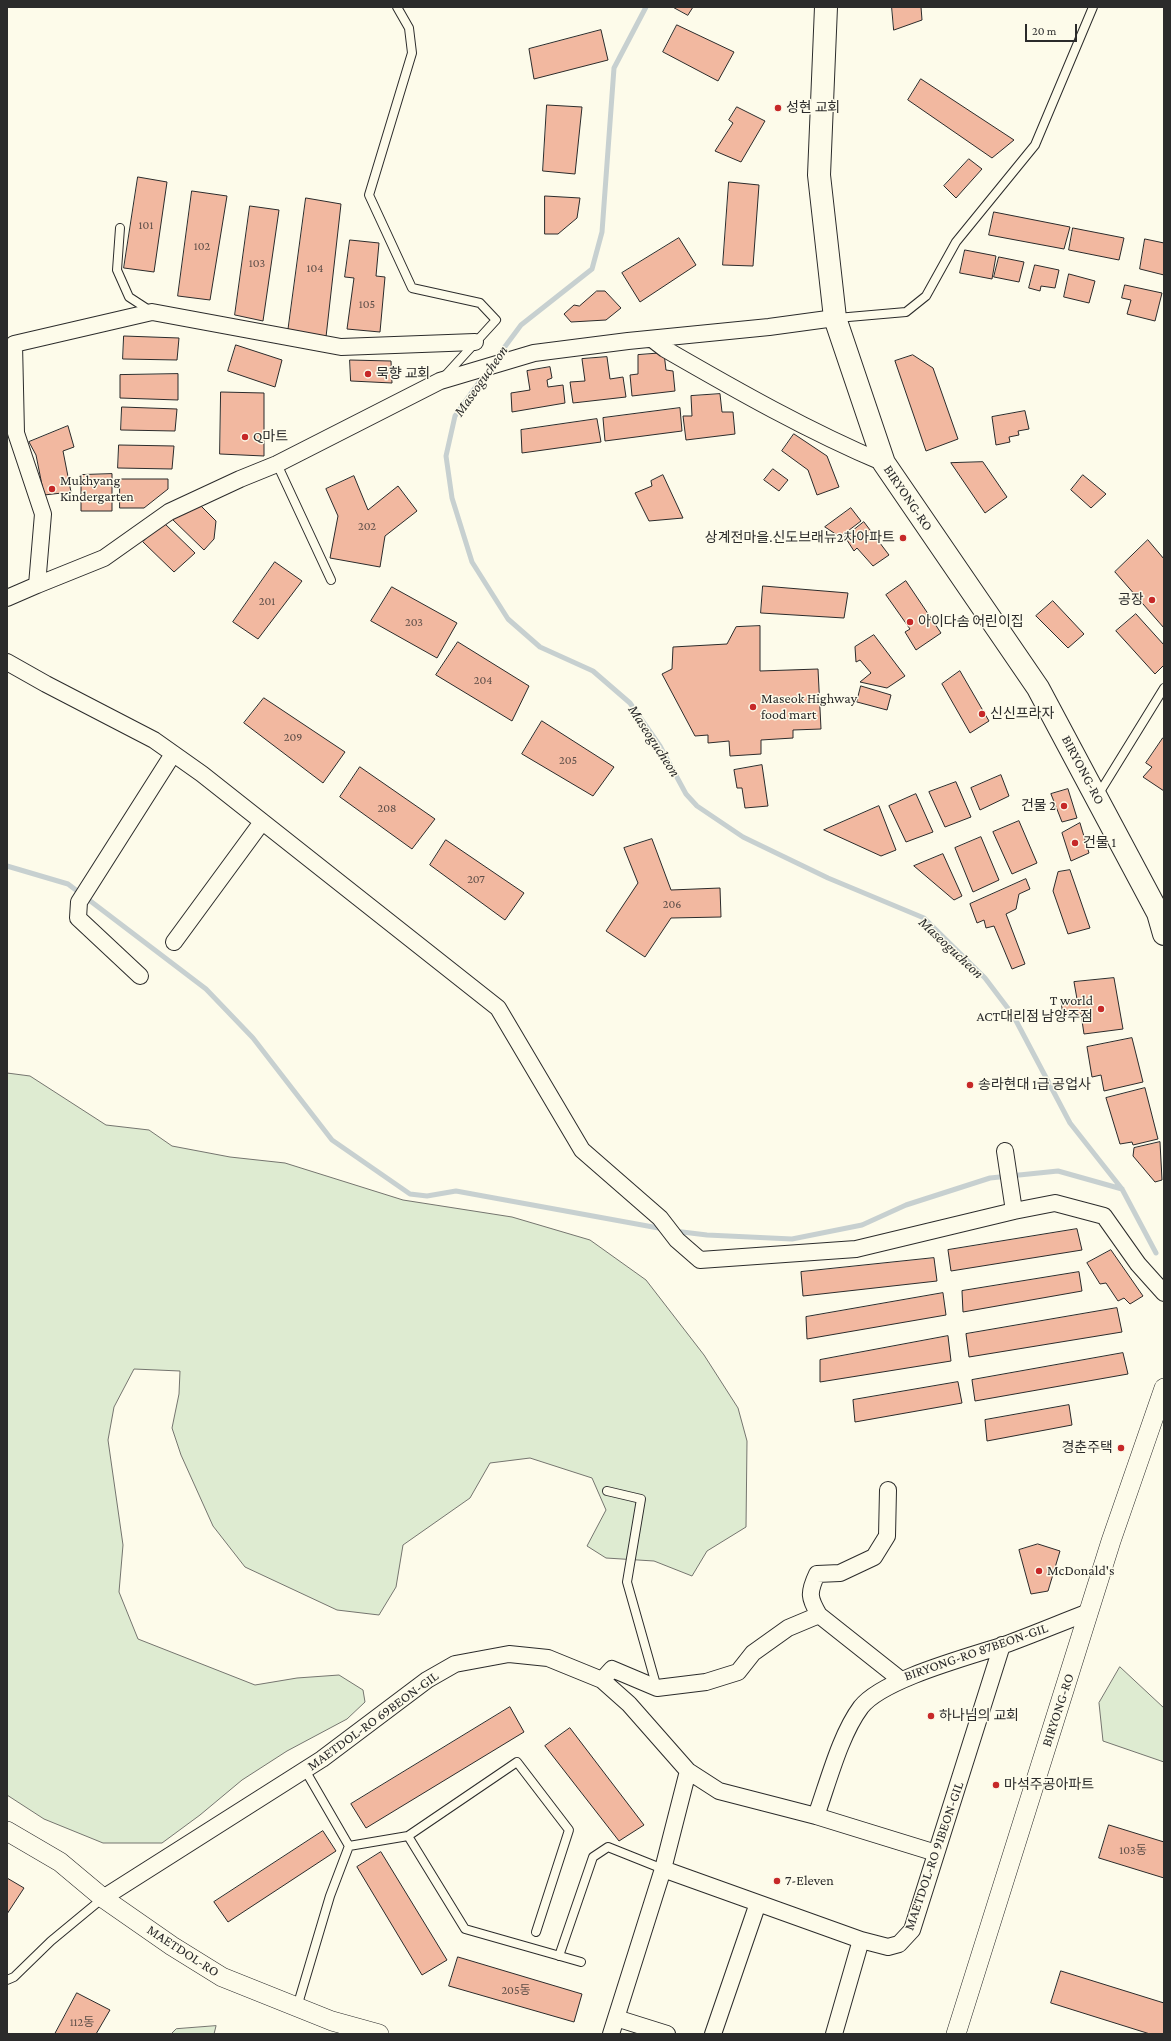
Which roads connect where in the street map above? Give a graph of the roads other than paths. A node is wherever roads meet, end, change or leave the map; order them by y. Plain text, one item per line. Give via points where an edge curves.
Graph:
1 (397, 7) edge
2 (826, 7) edge
3 (1092, 7) edge
4 (120, 228) dead end
5 (152, 312) junction
6 (836, 318) junction
7 (652, 339) junction
8 (475, 342) junction
9 (10, 345) edge
10 (440, 381) junction
11 (884, 463) junction
12 (277, 464) junction
13 (331, 580) dead end
14 (37, 585) junction
15 (7, 598) edge
16 (7, 662) edge
17 (1164, 688) edge
18 (173, 754) junction
19 (1097, 796) junction
20 (262, 822) junction
21 (1161, 912) edge
22 (1164, 934) edge
23 (174, 942) dead end
24 (140, 976) dead end
25 (1006, 1158) dead end
26 (1014, 1211) junction
27 (1164, 1293) edge
28 (1164, 1388) edge
29 (888, 1490) dead end
30 (607, 1491) dead end
31 (1089, 1612) junction
32 (819, 1615) junction
33 (1002, 1645) junction
34 (602, 1680) junction
35 (901, 1680) junction
36 (657, 1688) junction
37 (305, 1770) junction
38 (688, 1772) junction
39 (816, 1816) junction
40 (7, 1831) edge
41 (408, 1836) junction
42 (349, 1846) junction
43 (936, 1853) junction
44 (663, 1869) junction
45 (103, 1898) junction
46 (758, 1903) junction
47 (536, 1932) dead end
48 (861, 1940) junction
49 (559, 1956) junction
50 (581, 1962) dead end
51 (7, 1980) edge
52 (297, 2007) junction
53 (616, 2018) junction
54 (379, 2034) edge
55 (611, 2034) edge
56 (667, 2034) edge
57 (713, 2034) edge
58 (834, 2034) edge
59 (956, 2034) edge

1 - 8 lane via 409,28 412,54 369,195 412,288 480,303 496,320
2 - 6 main road, BIRYONG-RO via 819,175
3 - 6 lane via 1035,145 956,242 926,296 906,312
4 - 5 lane via 117,270 129,297
5 - 8 street via 340,347
5 - 9 street
6 - 7 street
6 - 11 main road, BIRYONG-RO
7 - 10 street via 534,354
7 - 11 street via 751,398
8 - 10 lane
9 - 14 street via 16,433 43,514
10 - 12 street
11 - 19 main road, BIRYONG-RO via 1038,688
12 - 13 lane
12 - 14 street via 170,512 104,558
14 - 15 street
16 - 18 street via 154,740
17 - 19 lane
18 - 20 street
18 - 24 street via 79,902 78,918
19 - 21 main road, BIRYONG-RO
20 - 23 street
20 - 26 street via 498,1008 582,1150 660,1218 676,1240 700,1260 856,1249
21 - 22 main road, BIRYONG-RO
25 - 26 street
26 - 27 street via 1054,1203 1104,1216 1138,1264
28 - 31 street, BIRYONG-RO
29 - 32 street via 887,1536 874,1557 840,1573 817,1574 810,1600
30 - 36 lane via 641,1499 628,1582
31 - 33 street, BIRYONG-RO 87BEON-GIL
31 - 59 street, BIRYONG-RO
32 - 35 street, BIRYONG-RO 87BEON-GIL
32 - 36 street via 788,1628 753,1653 738,1672 706,1682
33 - 35 street, BIRYONG-RO 87BEON-GIL
33 - 43 street, MAETDOL-RO 91BEON-GIL
34 - 36 street via 612,1669
34 - 37 street, MAETDOL-RO 69BEON-GIL via 548,1658 509,1654 455,1664 427,1680
34 - 38 street, MAETDOL-RO 69BEON-GIL via 629,1704
35 - 39 street via 881,1691 862,1707 848,1729
37 - 42 lane
37 - 45 street, MAETDOL-RO 69BEON-GIL
38 - 39 street, MAETDOL-RO 69BEON-GIL via 719,1791
38 - 44 street
39 - 43 street, MAETDOL-RO 69BEON-GIL
40 - 45 street, MAETDOL-RO via 60,1862
41 - 42 lane
41 - 47 lane via 517,1762 568,1830
41 - 49 lane via 465,1929
42 - 52 lane via 330,1896
43 - 48 street, MAETDOL-RO 91BEON-GIL via 912,1930 900,1944 888,1947
44 - 46 street, MAETDOL-RO 91BEON-GIL
44 - 49 lane via 608,1847 593,1857
44 - 53 street
45 - 51 lane via 51,1941 14,1977
45 - 52 street, MAETDOL-RO via 222,1977
46 - 48 street, MAETDOL-RO 91BEON-GIL
46 - 57 street
48 - 58 street
49 - 50 lane
52 - 54 street, MAETDOL-RO via 332,2021
53 - 55 street
53 - 56 street

